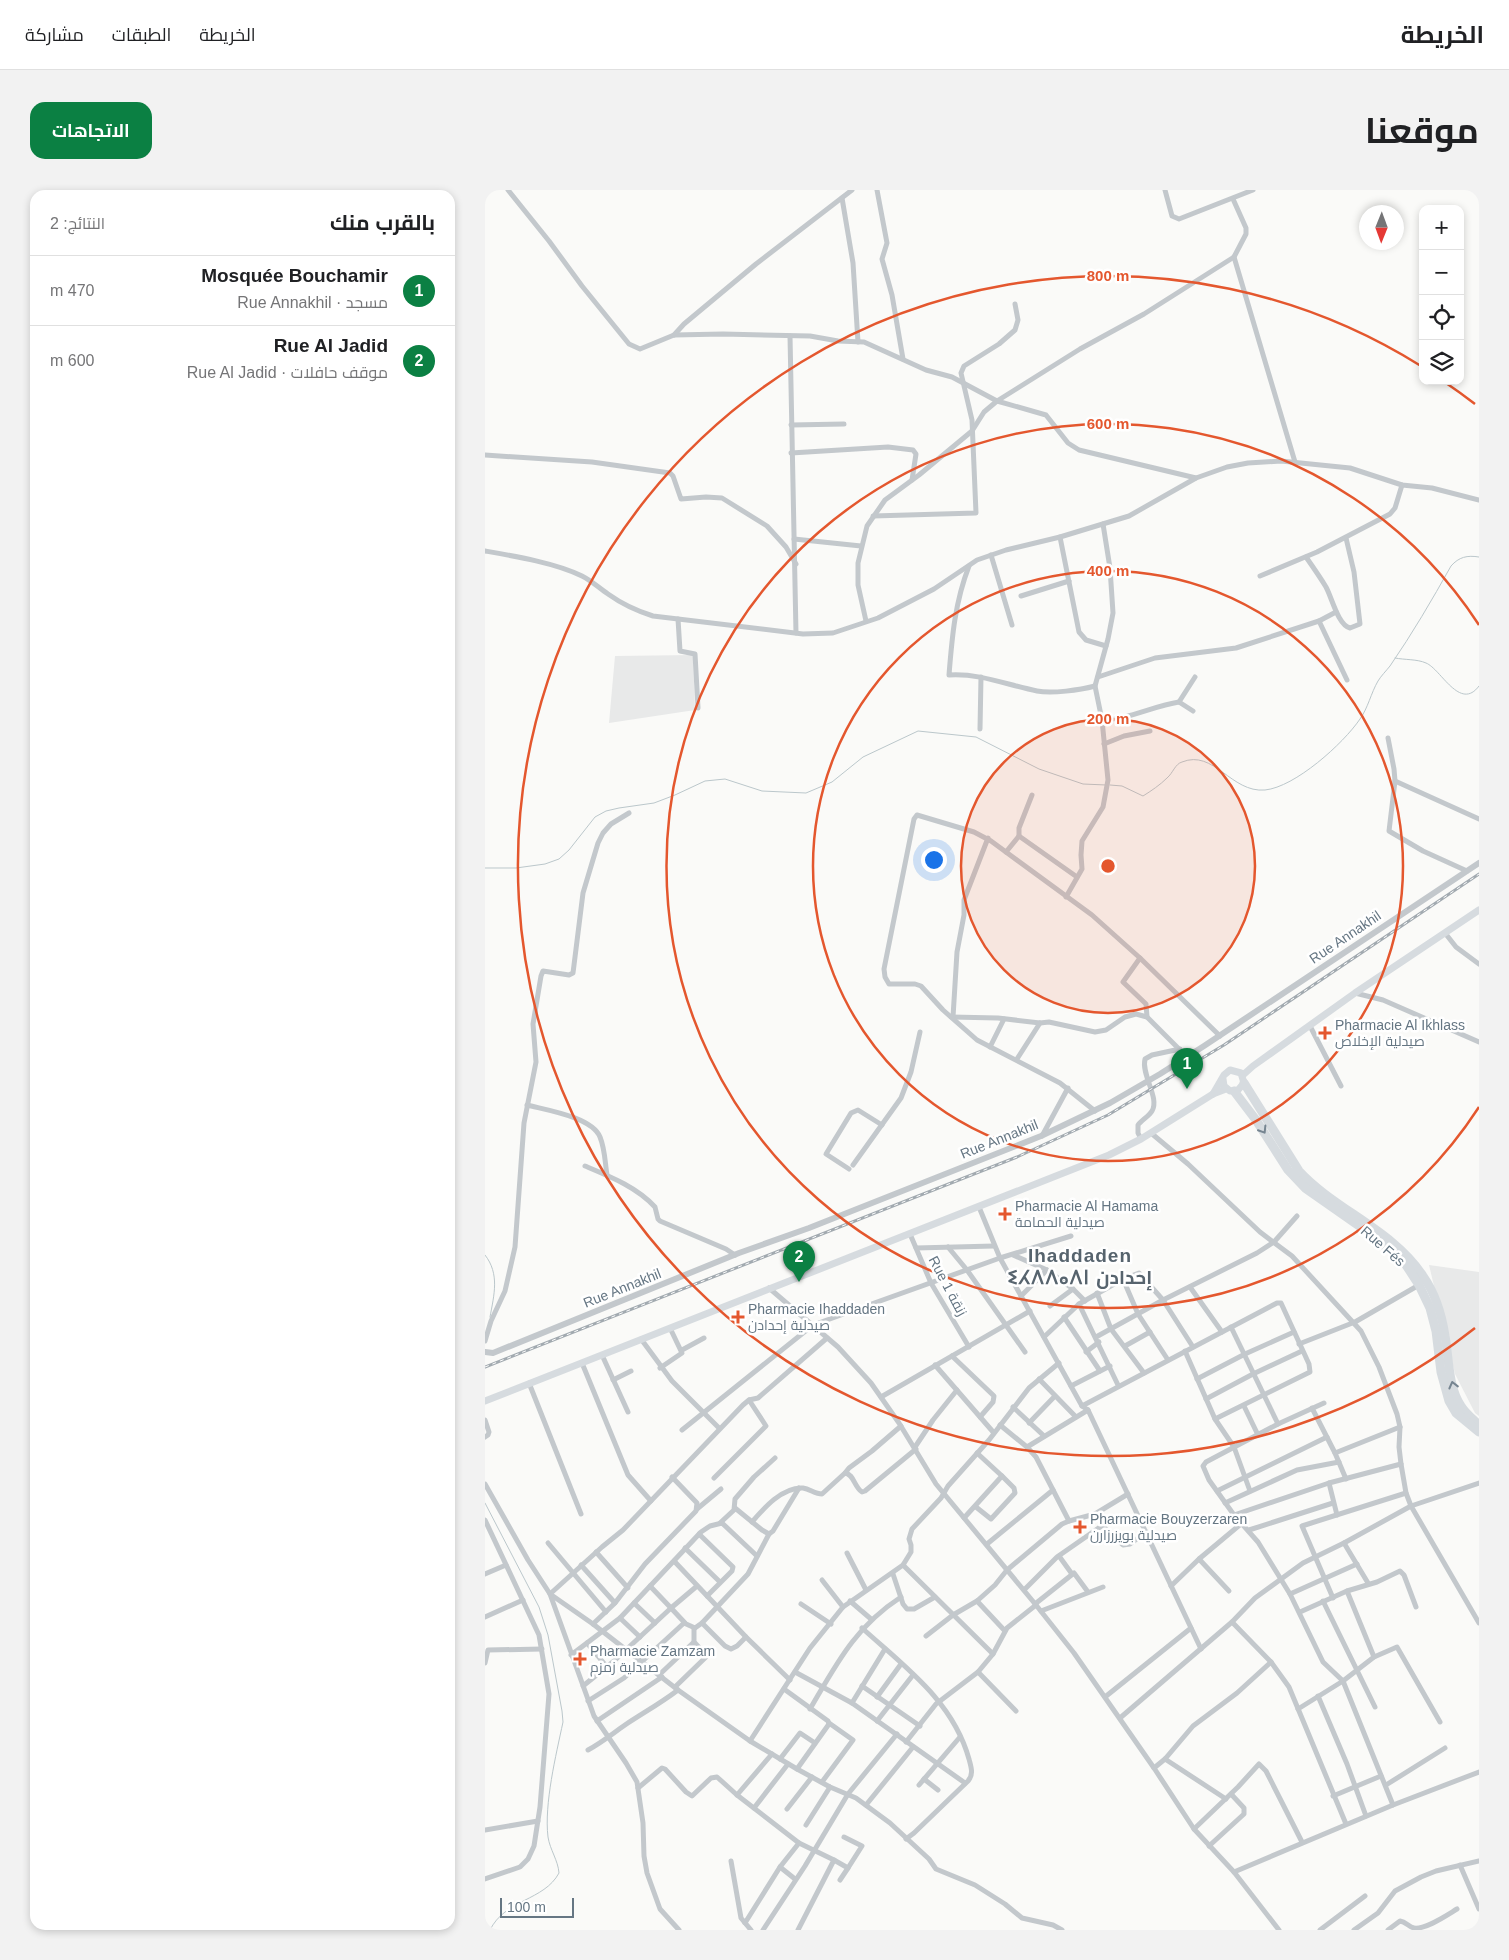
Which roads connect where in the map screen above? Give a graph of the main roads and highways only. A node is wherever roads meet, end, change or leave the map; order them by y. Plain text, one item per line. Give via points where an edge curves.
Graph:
1 (1479, 910) edge
2 (1242, 1077) junction
3 (1223, 1079) junction
4 (1230, 1090) junction
5 (1213, 1094) junction
6 (485, 1401) edge
7 (1479, 1425) edge
8 (1479, 1432) edge

1 - 2 main road via 1355,993
2 - 3 main road via 1230,1070
2 - 4 main road via 1238,1090
7 -> 2 highway, Rue Fés via 1460,1406 1453,1387 1445,1334 1435,1298 1423,1275 1403,1252 1310,1183 1299,1171
3 - 4 main road, Rue Fés
3 - 5 main road
4 - 5 main road
4 -> 8 highway, Rue Fés via 1256,1120 1288,1170 1305,1188 1404,1262 1430,1308 1449,1401 1456,1413
5 - 6 main road via 1109,1156

